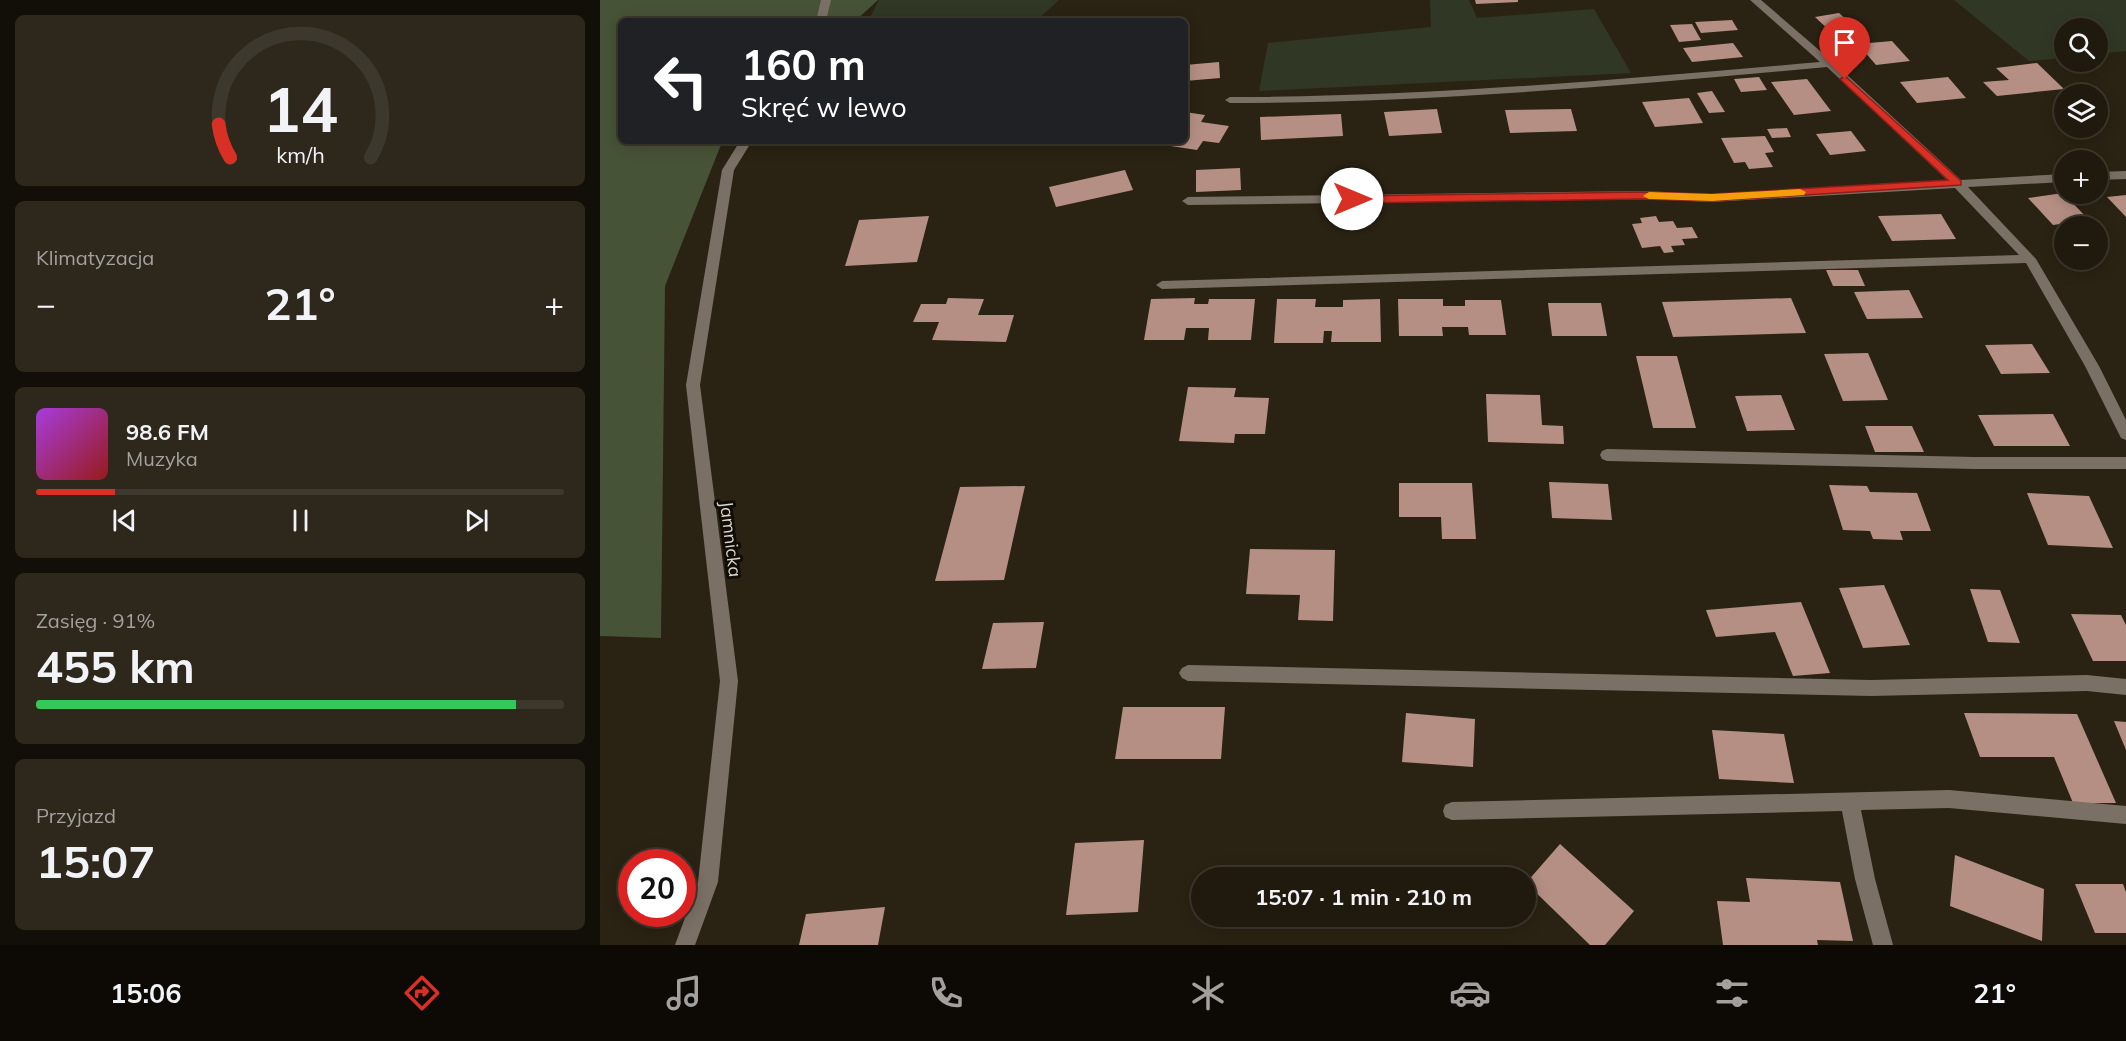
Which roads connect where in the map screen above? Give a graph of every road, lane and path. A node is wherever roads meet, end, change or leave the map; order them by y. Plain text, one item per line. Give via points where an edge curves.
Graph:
1 (826, 0) edge
2 (1755, 0) edge
3 (822, 18) edge
4 (1829, 64) junction
5 (1230, 100) dead end
6 (744, 144) edge
7 (2126, 175) edge
8 (2108, 176) edge
9 (2054, 178) edge
10 (1957, 183) junction
11 (1188, 201) dead end
12 (2030, 259) junction
13 (1162, 285) dead end
14 (2126, 434) edge
15 (1607, 455) dead end
16 (2126, 463) edge
17 (1188, 673) dead end
18 (2126, 687) edge
19 (1850, 801) junction
20 (1452, 811) dead end
21 (2126, 815) edge
22 (685, 945) edge
23 (1883, 945) edge

1 - 3 street
2 - 4 street
4 - 5 street via 1541,88 1310,100
4 - 10 street
6 - 22 street, Jamnicka via 728,170 693,385 729,681 708,882
7 - 8 street
9 - 10 street
10 - 11 street via 1712,198 1642,195
10 - 12 street
12 - 13 street
12 - 14 street
15 - 16 street
17 - 18 street via 1788,687 2087,683
19 - 20 street
19 - 21 street via 1949,799
19 - 23 street

